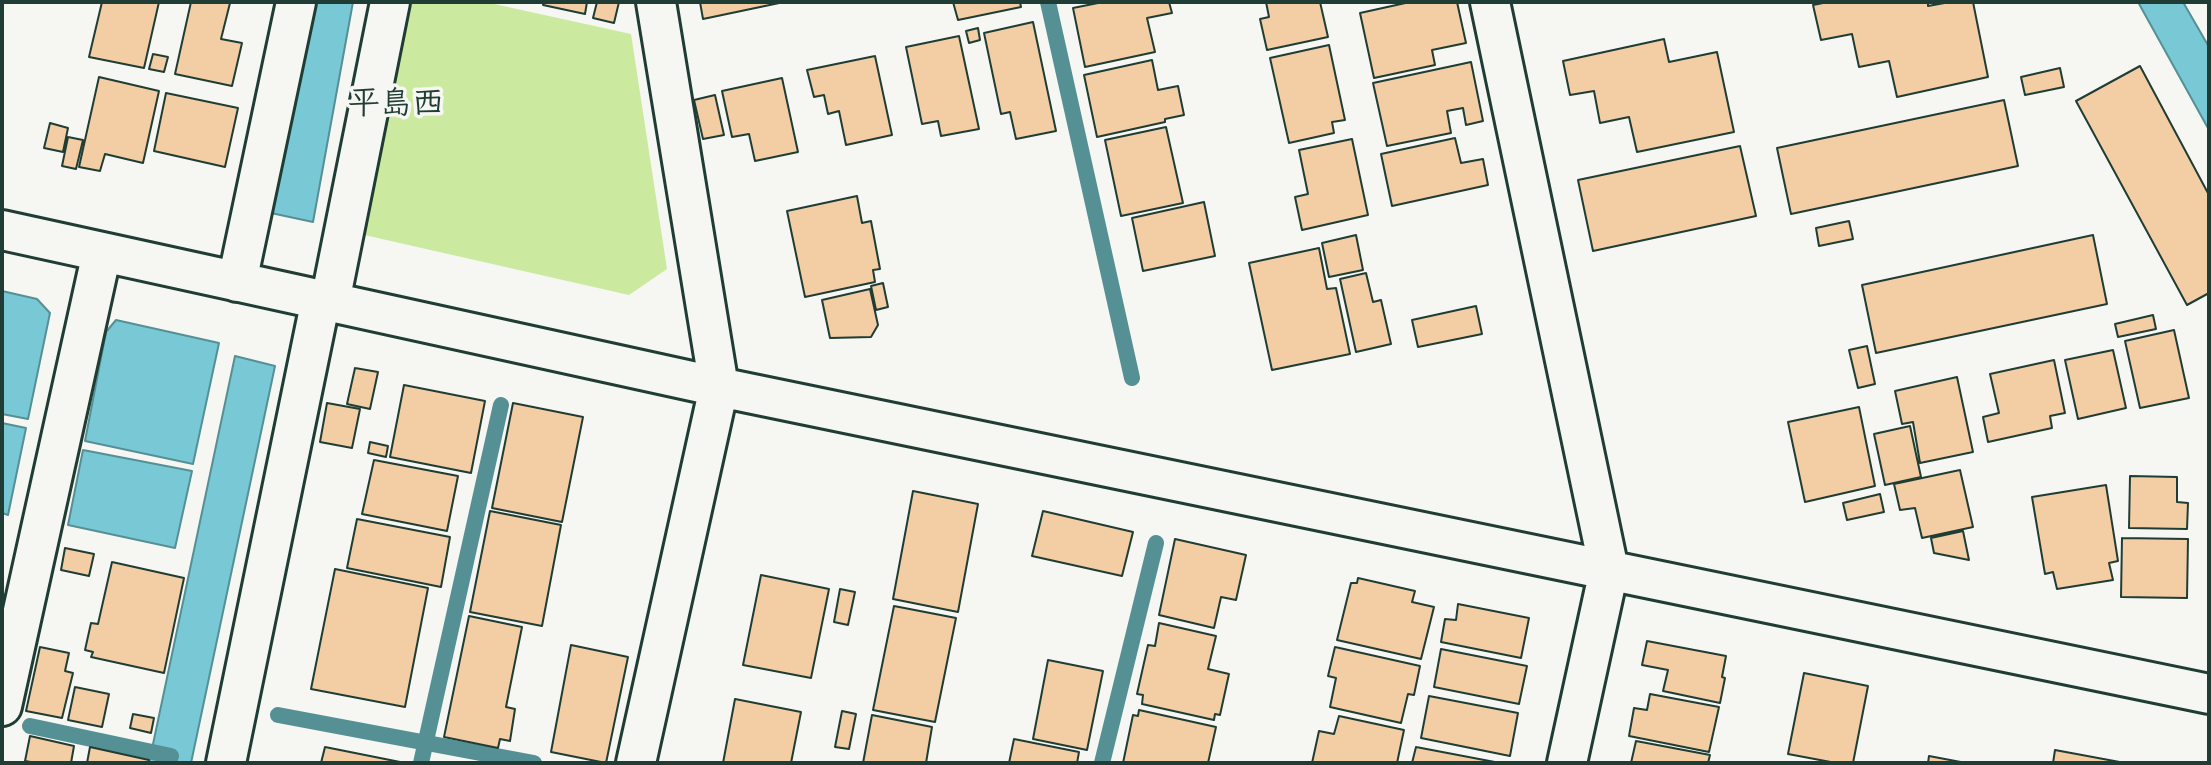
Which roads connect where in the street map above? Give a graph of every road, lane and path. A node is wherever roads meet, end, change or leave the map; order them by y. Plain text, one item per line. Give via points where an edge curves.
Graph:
1 (296, 2) edge
2 (390, 2) edge
3 (656, 2) edge
4 (1490, 2) edge
5 (2, 230) edge
6 (102, 252) junction
7 (237, 282) junction
8 (325, 300) junction
9 (719, 387) junction
10 (1609, 569) junction
11 (2209, 694) edge
12 (2, 706) edge
13 (226, 763) edge
14 (636, 763) edge
15 (1567, 763) edge

1 - 7 street
2 - 8 street
3 - 9 street
4 - 10 street
5 - 6 street
6 - 7 street
6 - 12 street
7 - 8 street
8 - 9 street
8 - 13 street
9 - 10 street
9 - 14 street
10 - 11 street
10 - 15 street

